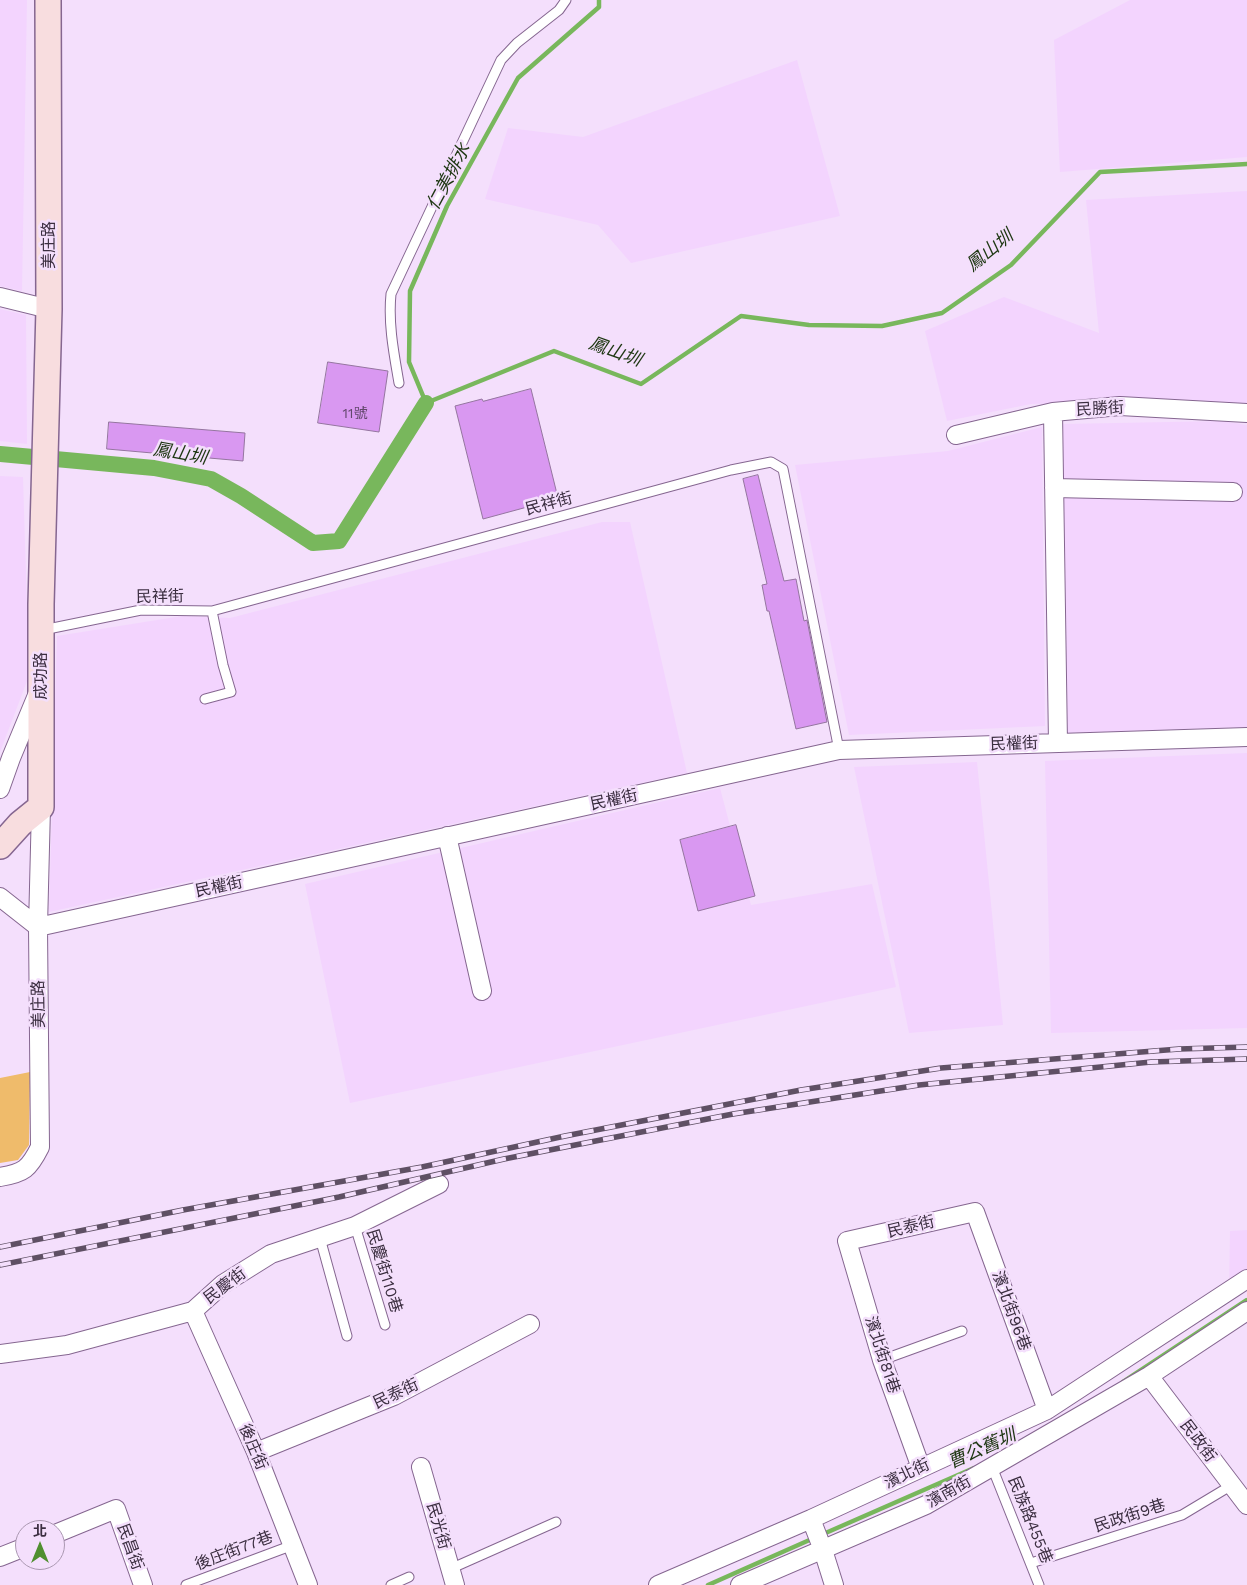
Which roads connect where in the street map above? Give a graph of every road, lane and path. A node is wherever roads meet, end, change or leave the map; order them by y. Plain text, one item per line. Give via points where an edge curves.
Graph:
1 (48, 0) edge
2 (566, 0) edge
3 (0, 297) edge
4 (49, 309) junction
5 (398, 384) dead end
6 (1053, 412) junction
7 (1247, 413) edge
8 (956, 435) dead end
9 (1054, 488) junction
10 (43, 489) joint
11 (1233, 492) dead end
12 (212, 611) junction
13 (41, 630) junction
14 (41, 685) junction
15 (205, 699) dead end
16 (1247, 737) edge
17 (1058, 743) junction
18 (839, 750) junction
19 (0, 789) edge
20 (41, 807) junction
21 (448, 836) junction
22 (0, 846) edge
23 (0, 897) edge
24 (38, 927) junction
25 (482, 991) dead end
26 (0, 1177) edge
27 (439, 1184) dead end
28 (974, 1212) joint
29 (355, 1226) junction
30 (320, 1238) junction
31 (847, 1241) joint
32 (1247, 1280) edge
33 (193, 1311) junction
34 (1247, 1311) edge
35 (530, 1324) dead end
36 (384, 1325) dead end
37 (962, 1330) dead end
38 (347, 1336) dead end
39 (0, 1354) edge
40 (882, 1360) junction
41 (1150, 1376) junction
42 (1047, 1410) junction
43 (256, 1452) junction
44 (421, 1467) dead end
45 (992, 1467) junction
46 (921, 1468) junction
47 (1232, 1485) junction
48 (1247, 1505) edge
49 (556, 1522) dead end
50 (65, 1530) edge
51 (816, 1534) junction
52 (292, 1545) junction
53 (15, 1551) edge
54 (0, 1557) edge
55 (1031, 1563) junction
56 (410, 1577) dead end
57 (452, 1577) edge
58 (143, 1585) edge
59 (186, 1585) edge
60 (308, 1585) edge
61 (391, 1585) edge
62 (658, 1585) edge
63 (740, 1585) edge
64 (834, 1585) edge
65 (1039, 1585) edge

1 - 4 street, 美庄路
2 - 5 lane via 559,10 501,60 391,294 392,340
3 - 4 street
4 - 10 street, 美庄路
6 - 7 street, 民勝街 via 1120,406
6 - 8 street, 民勝街
6 - 9 street
9 - 11 street
9 - 17 street
10 - 13 street, 成功路
12 - 13 lane, 民祥街 via 141,610
12 - 15 lane via 231,692
12 - 18 lane, 民祥街 via 731,470 771,462 783,470
13 - 14 street, 成功路
14 - 19 street
14 - 20 street, 成功路
16 - 17 street, 民權街
17 - 18 street, 民權街
18 - 21 street, 民權街
20 - 22 street
20 - 24 street, 美庄路
21 - 24 street, 民權街
21 - 25 street
23 - 24 street
24 - 26 street, 美庄路 via 40,1147 32,1164 18,1174
27 - 29 street, 民慶街
28 - 31 street, 民泰街
28 - 42 street, 濱北街96巷
29 - 30 street, 民慶街
29 - 36 lane, 民慶街110巷
30 - 33 street, 民慶街 via 271,1254 223,1284
30 - 38 lane
31 - 40 street, 濱北街81巷
32 - 42 street, 濱北街
33 - 39 street, 民慶街 via 67,1345
33 - 43 street, 後庄街
34 - 41 street, 濱南街
35 - 43 street, 民泰街 via 394,1396
37 - 40 lane
40 - 46 street, 濱北街81巷
41 - 45 street, 濱南街
41 - 47 street, 民政街
42 - 46 street, 濱北街
43 - 52 street, 後庄街
44 - 57 street, 民光街
45 - 51 street, 濱南街 via 926,1505
45 - 55 lane, 民族路455巷
46 - 51 street, 濱北街
47 - 48 street, 民政街
47 - 55 lane, 民政街9巷 via 1182,1515
49 - 57 lane
50 - 58 street, 民昌街 via 116,1509
51 - 62 street, 濱北街
51 - 63 street, 濱南街
51 - 64 street
52 - 59 lane, 後庄街77巷
52 - 60 street, 後庄街
53 - 54 street
55 - 65 lane, 民族路455巷
56 - 61 lane

